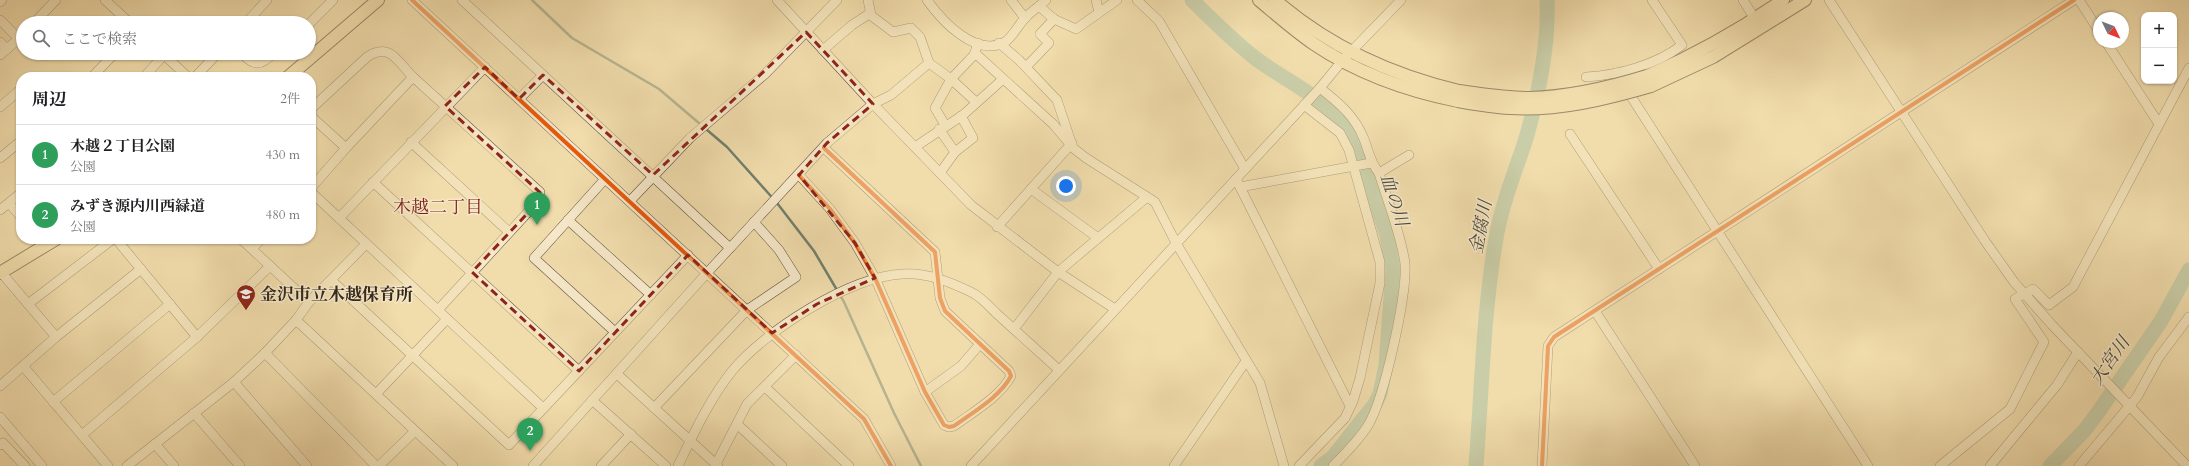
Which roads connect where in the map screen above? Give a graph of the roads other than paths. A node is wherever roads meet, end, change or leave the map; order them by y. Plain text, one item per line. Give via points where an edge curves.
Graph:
1 (56, 0) edge
2 (105, 0) edge
3 (267, 0) edge
4 (333, 0) edge
5 (378, 0) edge
6 (412, 0) edge
7 (462, 0) edge
8 (837, 0) edge
9 (868, 0) edge
10 (927, 0) edge
11 (1011, 0) edge
12 (1096, 0) edge
13 (1117, 0) edge
14 (1137, 0) edge
15 (1259, 0) edge
16 (1275, 0) edge
17 (1400, 0) edge
18 (1652, 0) edge
19 (1743, 0) edge
20 (1784, 0) edge
21 (1805, 0) edge
22 (1828, 0) edge
23 (2074, 0) edge
24 (2079, 0) edge
25 (780, 1) edge
26 (1042, 3) edge
27 (1099, 12) junction
28 (871, 15) junction
29 (41, 16) edge
30 (122, 16) edge
31 (252, 16) edge
32 (316, 17) edge
33 (1025, 18) junction
34 (1054, 19) junction
35 (1755, 19) junction
36 (0, 20) edge
37 (2093, 22) edge
38 (806, 32) junction
39 (16, 33) edge
40 (16, 41) edge
41 (0, 42) edge
42 (999, 43) junction
43 (978, 44) junction
44 (2110, 48) edge
45 (823, 50) junction
46 (3, 52) edge
47 (1351, 52) junction
48 (316, 53) edge
49 (974, 53) junction
50 (108, 60) edge
51 (158, 60) edge
52 (170, 60) edge
53 (211, 60) edge
54 (249, 60) edge
55 (266, 60) edge
56 (308, 60) edge
57 (1342, 61) junction
58 (929, 63) junction
59 (485, 67) junction
60 (1026, 68) junction
61 (2189, 68) edge
62 (97, 72) edge
63 (148, 72) edge
64 (183, 72) edge
65 (200, 72) edge
66 (294, 72) edge
67 (1616, 72) junction
68 (543, 75) junction
69 (413, 77) junction
70 (1586, 77) dead end
71 (951, 79) junction
72 (1002, 80) junction
73 (1649, 81) junction
74 (1320, 88) junction
75 (16, 94) edge
76 (1459, 96) junction
77 (519, 99) junction
78 (976, 102) junction
79 (316, 104) edge
80 (873, 104) junction
81 (1304, 105) junction
82 (446, 106) junction
83 (0, 107) edge
84 (1901, 112) junction
85 (961, 116) junction
86 (316, 121) edge
87 (2159, 124) junction
88 (942, 127) junction
89 (1570, 134) dead end
90 (411, 142) junction
91 (1071, 143) junction
92 (16, 145) edge
93 (915, 147) junction
94 (346, 148) junction
95 (824, 148) junction
96 (955, 152) junction
97 (1409, 155) dead end
98 (0, 158) edge
99 (1370, 163) junction
100 (1353, 168) junction
101 (1245, 169) junction
102 (940, 173) junction
103 (1379, 173) junction
104 (653, 175) junction
105 (799, 175) junction
106 (605, 179) junction
107 (316, 182) edge
108 (373, 182) junction
109 (1238, 183) junction
110 (1031, 189) junction
111 (16, 197) edge
112 (316, 197) edge
113 (1147, 197) junction
114 (630, 201) junction
115 (9, 203) junction
116 (0, 210) edge
117 (16, 211) edge
118 (339, 218) junction
119 (568, 220) junction
120 (754, 222) junction
121 (997, 227) junction
122 (1718, 231) junction
123 (510, 232) junction
124 (1098, 238) junction
125 (1176, 243) junction
126 (48, 244) edge
127 (107, 244) edge
128 (118, 244) edge
129 (247, 244) edge
130 (256, 244) edge
131 (366, 244) junction
132 (730, 248) junction
133 (252, 249) junction
134 (688, 255) junction
135 (270, 266) junction
136 (141, 269) junction
137 (1659, 269) junction
138 (0, 272) edge
139 (472, 272) junction
140 (1058, 272) junction
141 (707, 273) junction
142 (875, 278) junction
143 (939, 278) junction
144 (331, 280) junction
145 (2024, 293) junction
146 (650, 295) junction
147 (309, 302) junction
148 (28, 304) junction
149 (170, 304) junction
150 (1115, 309) junction
151 (438, 310) junction
152 (747, 310) junction
153 (1595, 311) junction
154 (2189, 316) edge
155 (447, 319) junction
156 (296, 320) junction
157 (1014, 329) junction
158 (615, 332) junction
159 (772, 333) junction
160 (56, 337) junction
161 (197, 337) junction
162 (980, 344) junction
163 (265, 353) junction
164 (2079, 353) junction
165 (796, 355) junction
166 (413, 356) junction
167 (1246, 361) junction
168 (23, 366) junction
169 (1059, 370) junction
170 (579, 371) junction
171 (617, 374) junction
172 (234, 382) junction
173 (0, 386) edge
174 (765, 386) junction
175 (925, 392) junction
176 (376, 394) junction
177 (592, 400) junction
178 (53, 402) junction
179 (2128, 404) junction
180 (1350, 406) junction
181 (543, 408) junction
182 (654, 408) junction
183 (194, 413) junction
184 (0, 417) edge
185 (736, 424) junction
186 (415, 431) junction
187 (14, 433) junction
188 (630, 434) junction
189 (82, 436) junction
190 (690, 440) junction
191 (2, 444) edge
192 (155, 444) junction
193 (446, 459) junction
194 (717, 465) edge
195 (24, 466) edge
196 (42, 466) edge
197 (108, 466) edge
198 (127, 466) edge
199 (174, 466) edge
200 (240, 466) edge
201 (307, 466) edge
202 (376, 466) edge
203 (379, 466) edge
204 (438, 466) edge
205 (453, 466) edge
206 (533, 466) edge
207 (601, 466) edge
208 (666, 466) edge
209 (678, 466) edge
210 (782, 466) edge
211 (849, 466) edge
212 (891, 466) edge
213 (970, 466) edge
214 (1174, 466) edge
215 (1284, 466) edge
216 (1299, 466) edge
217 (1333, 466) edge
218 (1542, 466) edge
219 (1695, 466) edge
220 (1868, 466) edge
221 (1940, 466) edge
222 (1990, 466) edge
223 (2079, 466) edge
224 (2187, 466) edge

1 - 29 street
2 - 30 street
3 - 31 street
4 - 32 street
5 - 48 main road
6 - 59 street
7 - 68 street
8 - 38 street
9 - 28 street
10 - 43 street via 951,27
11 - 33 street
12 - 27 street
13 - 27 street
14 - 101 street via 1159,21
15 - 57 main road via 1314,44
16 - 47 main road via 1308,26
17 - 47 street
18 - 67 street via 1682,45 1671,53 1637,68
19 - 35 street
20 - 35 main road
21 - 73 main road via 1713,57
22 - 84 street
23 - 84 street
24 - 37 street
25 - 38 street
26 - 33 street
26 - 34 street
27 - 34 street via 1076,29
28 - 45 street via 852,25
28 - 58 street via 893,32 911,28 920,37
33 - 42 street via 1005,41
34 - 60 street via 1040,34 1049,43
35 - 73 main road
36 - 39 street
38 - 45 street
38 - 104 street via 765,74 705,124
40 - 46 street
41 - 46 street
42 - 43 street via 991,46
42 - 60 street
43 - 49 street
44 - 87 street
45 - 80 street
47 - 57 street
47 - 76 main road
49 - 71 street
49 - 72 street
50 - 62 street
51 - 63 street
52 - 64 street
53 - 65 street
54 - 55 street via 257,64
56 - 66 main road
57 - 74 street
57 - 76 main road via 1403,87
58 - 71 street
58 - 80 street via 890,95
59 - 77 street
59 - 82 street
60 - 91 street via 1057,100
61 - 87 street
67 - 70 street
67 - 122 street
68 - 77 street
68 - 104 street
69 - 79 street via 388,52 377,51 367,57
69 - 82 street
69 - 94 street
71 - 78 street
71 - 88 street via 935,108
72 - 78 street via 984,98
72 - 91 street via 1018,91
73 - 76 main road, bridge via 1601,100 1545,108 1510,108
74 - 81 street
74 - 99 street via 1353,117 1364,139
75 - 83 street
77 - 106 street
78 - 85 street
80 - 93 street
80 - 95 street
81 - 100 street via 1340,133 1349,150
81 - 101 street
82 - 90 street
82 - 123 street via 540,192 540,199
84 - 122 street
84 - 145 street via 1985,241
85 - 88 street
85 - 96 street via 973,138
86 - 94 street
87 - 145 street via 2073,287 2049,305 2033,289
88 - 93 street
88 - 96 street
89 - 137 street
90 - 108 street
90 - 123 street
91 - 110 street
91 - 113 street via 1073,148 1086,158
92 - 98 street
93 - 102 street
94 - 107 street
95 - 105 street
95 - 143 street via 935,252
96 - 102 street
97 - 103 street
99 - 100 street
99 - 103 street
100 - 109 street
100 - 180 street via 1380,262 1380,283 1360,378
101 - 109 street
102 - 121 street
103 - 217 street via 1405,264 1400,310 1380,399 1368,426
104 - 114 street
104 - 132 street
105 - 120 street
105 - 142 street via 830,209 855,243
106 - 114 street
106 - 119 street
108 - 118 street
108 - 139 street
109 - 125 street
109 - 180 street
110 - 121 street
110 - 124 street
111 - 115 street
112 - 118 street
113 - 124 street
113 - 125 street via 1155,202
114 - 134 street
115 - 116 street
115 - 117 street
118 - 131 street
119 - 146 street
119 - 158 street via 534,258
120 - 132 street
120 - 152 street via 779,250 796,277
121 - 140 street
122 - 137 street
122 - 220 street
123 - 139 street
124 - 140 street
125 - 150 street
125 - 167 street
126 - 138 main road
127 - 148 street
128 - 136 street
129 - 133 street
130 - 133 street
131 - 144 street
131 - 151 street
132 - 141 street
133 - 135 street
134 - 141 street
134 - 146 street
135 - 147 street
135 - 161 street
136 - 149 street
136 - 160 street
137 - 153 street
138 - 148 street
139 - 151 street
139 - 170 street
140 - 150 street
140 - 157 street
141 - 152 street
141 - 171 street
142 - 143 street via 902,274
142 - 159 street via 817,304
142 - 175 street
143 - 157 street via 973,293
143 - 162 street via 940,298 945,311
144 - 147 street
144 - 166 street
145 - 164 street
145 - 221 street via 2016,299 2044,342 2010,408
146 - 158 street
147 - 156 street
148 - 160 street
149 - 161 street
149 - 178 street
150 - 169 street
151 - 155 street
152 - 159 street
152 - 182 street
153 - 218 street via 1554,337 1548,346
153 - 219 street
154 - 179 street via 2159,357 2137,397
155 - 166 street
155 - 181 street
156 - 163 street
156 - 176 street
157 - 169 street
158 - 170 street
159 - 165 street
159 - 190 street via 732,370 708,404
160 - 168 street
161 - 189 street
162 - 175 street via 961,366
162 - 175 street via 1009,371 1011,376 984,405 949,428 944,425
163 - 172 street
163 - 202 street
164 - 179 street
164 - 222 street via 2057,385
165 - 174 street
165 - 212 street via 864,419
166 - 176 street
166 - 181 street via 509,445
167 - 214 street
167 - 215 street via 1260,383
168 - 173 street
168 - 178 street
169 - 213 street
170 - 181 street
171 - 177 street
171 - 182 street
172 - 183 street
172 - 201 street
174 - 185 street via 747,404
174 - 211 street
176 - 186 street
177 - 188 street
177 - 206 street
178 - 189 street
179 - 223 street
179 - 224 street
180 - 216 street via 1345,418
182 - 190 street
183 - 192 street
183 - 200 street
184 - 187 street
185 - 194 street
185 - 210 street
186 - 193 street
186 - 203 street
187 - 191 street
187 - 196 street
188 - 207 street
188 - 208 street
189 - 197 street
190 - 194 street
190 - 209 street
191 - 195 street
192 - 198 street
192 - 199 street
193 - 204 street
193 - 205 street

